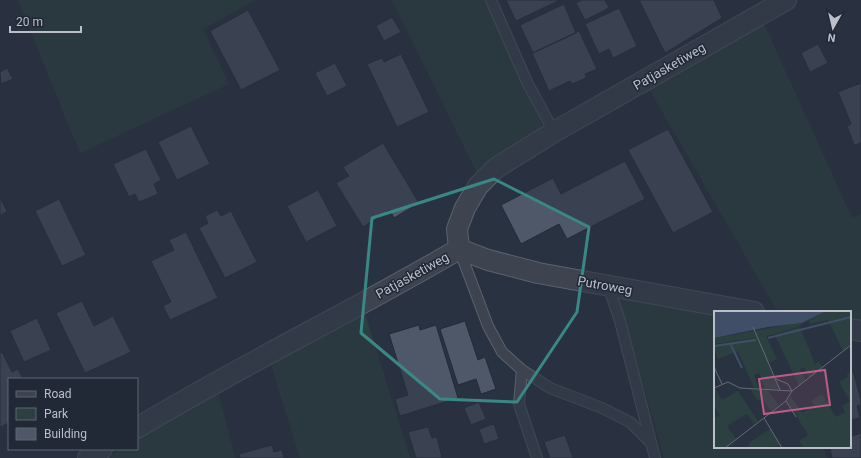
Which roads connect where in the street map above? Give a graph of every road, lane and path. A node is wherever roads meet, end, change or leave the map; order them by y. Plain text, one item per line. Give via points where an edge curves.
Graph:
1 (491, 0) edge
2 (786, 0) edge
3 (554, 132) junction
4 (459, 249) junction
5 (608, 286) junction
6 (748, 311) edge
7 (851, 329) edge
8 (861, 331) edge
9 (522, 370) junction
10 (138, 427) edge
11 (651, 443) junction
12 (100, 450) edge
13 (88, 458) edge
14 (537, 458) edge
15 (655, 458) edge

1 - 3 lane via 527,82
2 - 3 street, Patjasketiweg
3 - 4 street, Patjasketiweg via 496,168 478,186 465,208 457,229
4 - 5 street, Putroweg via 488,260 538,273
4 - 9 lane via 488,326 502,352
4 - 10 street, Patjasketiweg
5 - 6 street, Putroweg
5 - 11 lane via 620,321
7 - 8 street
9 - 11 lane via 550,388 630,422
9 - 14 lane via 520,404
11 - 15 lane
12 - 13 street

